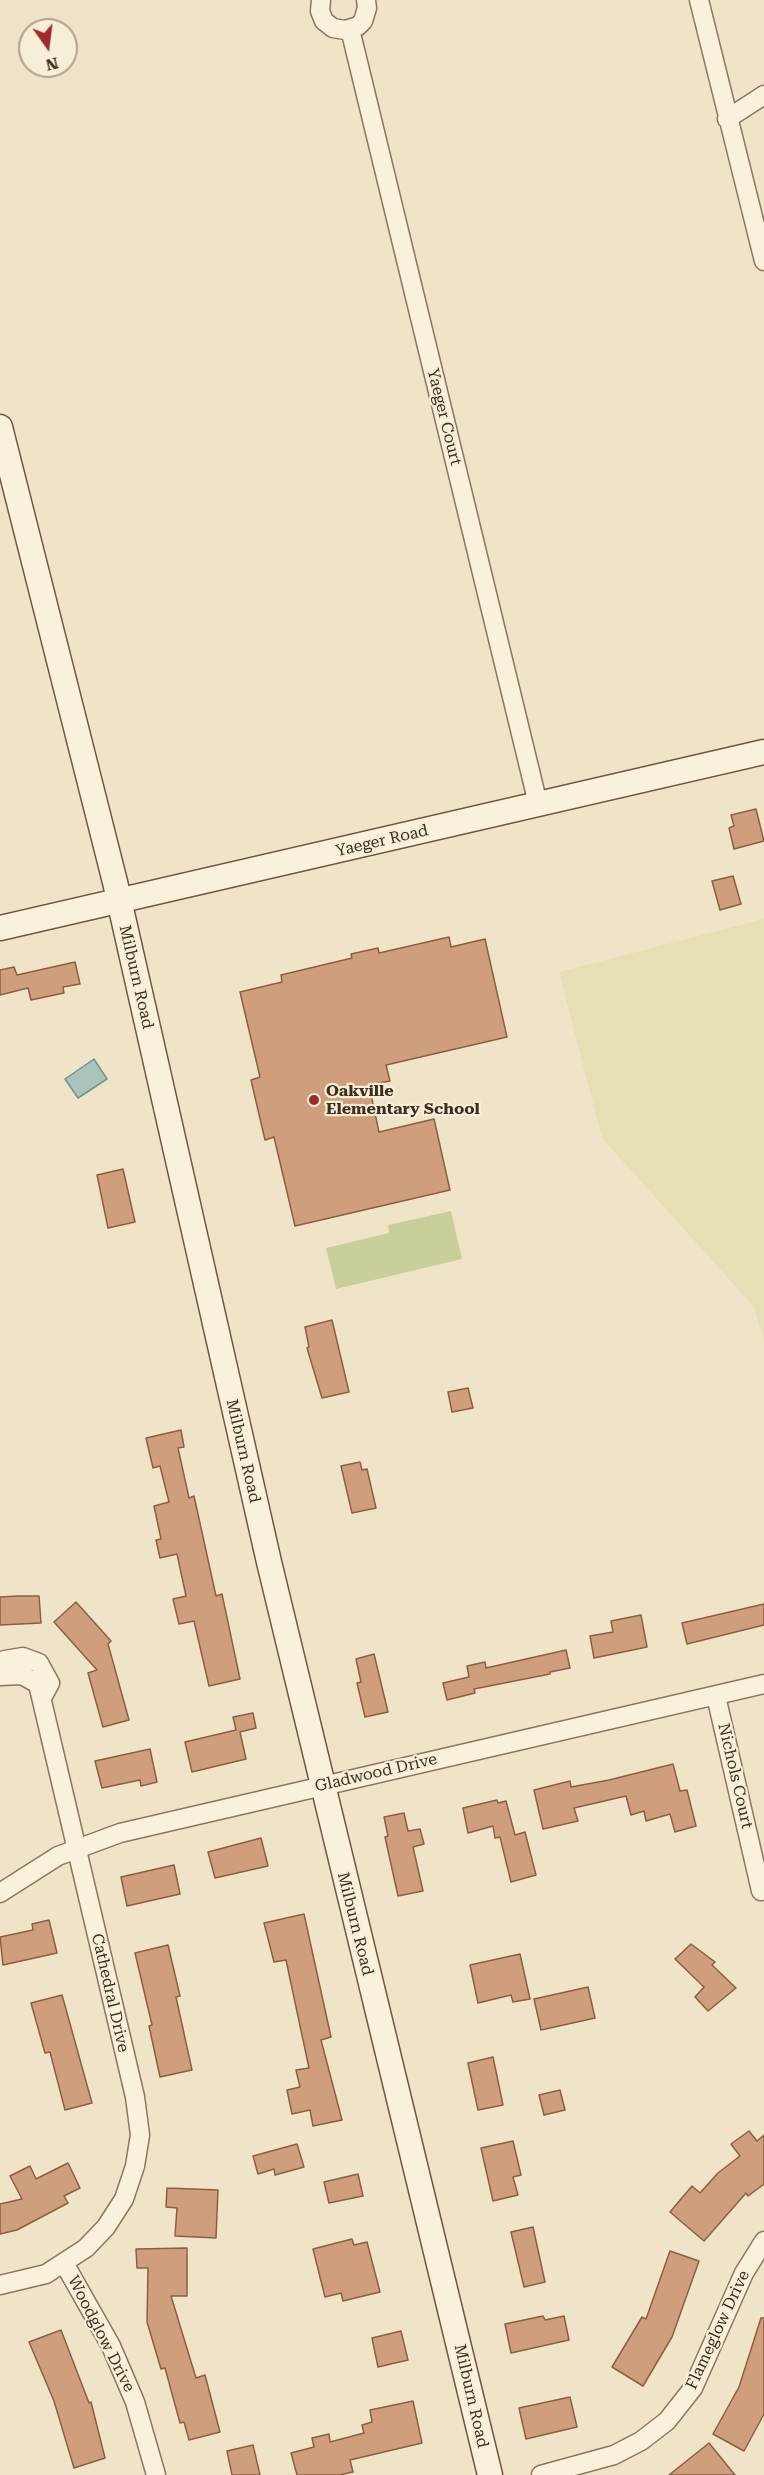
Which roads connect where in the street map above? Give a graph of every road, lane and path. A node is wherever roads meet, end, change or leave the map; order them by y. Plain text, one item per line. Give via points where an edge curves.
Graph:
1 (321, 0) edge
2 (366, 0) edge
3 (699, 0) edge
4 (350, 29) junction
5 (764, 95) edge
6 (727, 119) junction
7 (764, 261) edge
8 (0, 427) edge
9 (764, 752) edge
10 (538, 804) junction
11 (120, 902) junction
12 (0, 928) edge
13 (0, 1676) edge
14 (764, 1684) edge
15 (716, 1696) junction
16 (322, 1785) junction
17 (76, 1848) junction
18 (761, 1891) dead end
19 (0, 1893) edge
20 (764, 2241) edge
21 (64, 2263) junction
22 (0, 2285) edge
23 (156, 2475) edge
24 (490, 2475) edge
25 (541, 2475) edge

1 - 4 street via 322,16 328,25 338,30
2 - 4 street via 363,21
3 - 6 street
4 - 10 street, Yaeger Court
5 - 6 street
6 - 7 street
8 - 11 street, Milburn Road
9 - 10 street, Yaeger Road
10 - 11 street, Yaeger Road
11 - 12 street, Yaeger Road
11 - 16 street, Milburn Road
13 - 17 street, Cathedral Drive via 22,1675 38,1684
14 - 15 street, Gladwood Drive
15 - 16 street, Gladwood Drive
15 - 18 street, Nichols Court
16 - 17 street, Gladwood Drive via 120,1833
16 - 24 street, Milburn Road
17 - 19 street, Gladwood Drive
17 - 21 street, Cathedral Drive via 135,2097 140,2135 124,2199 106,2227
20 - 25 street, Flameglow Drive via 744,2273 693,2388 667,2421 614,2455
21 - 22 street, Cathedral Drive via 46,2274
21 - 23 street, Woodglow Drive via 111,2346 135,2402

